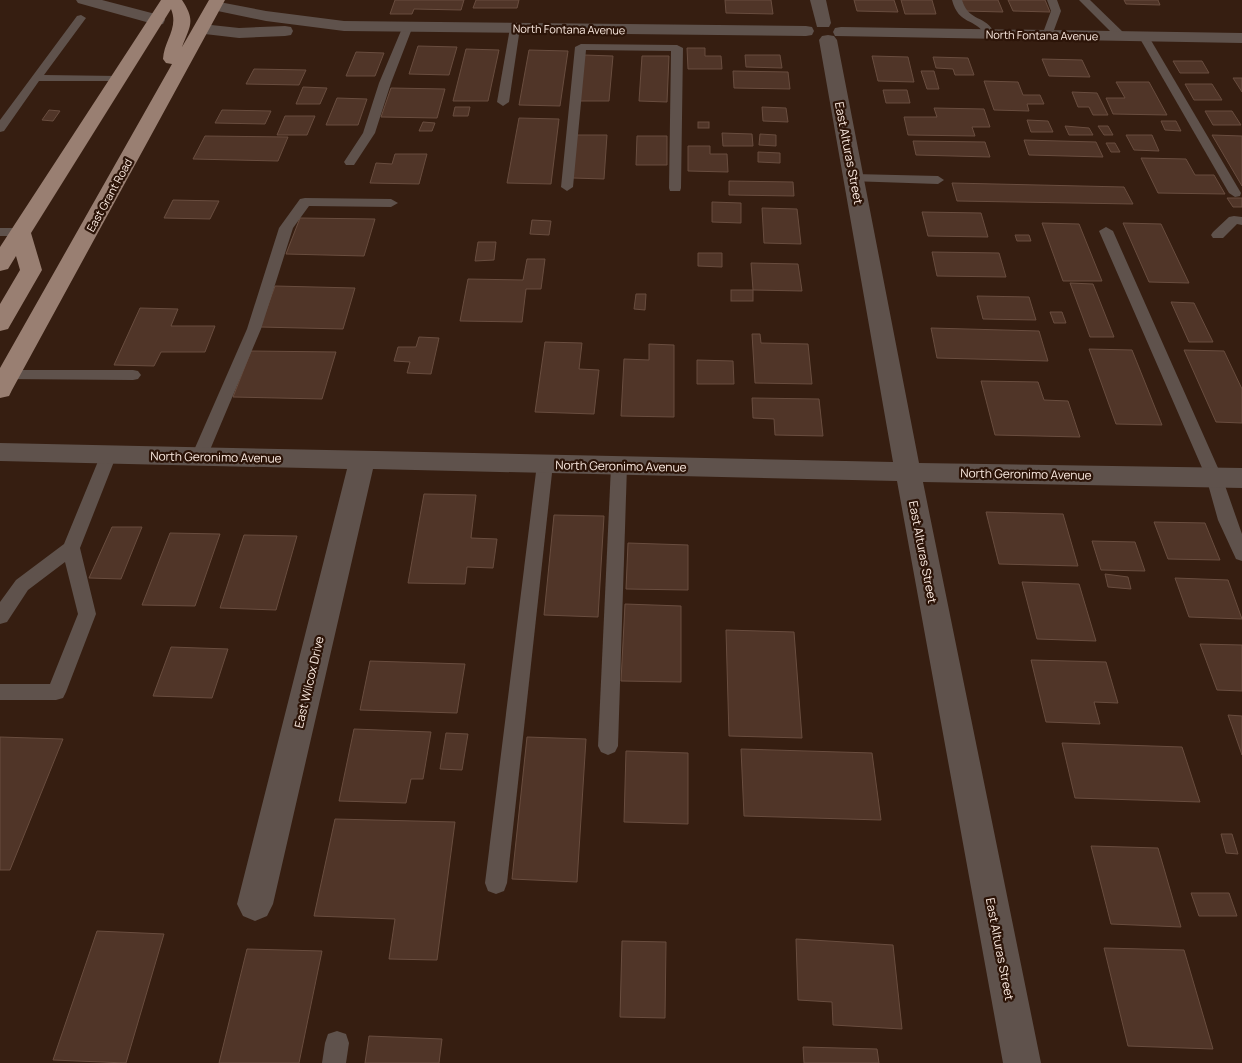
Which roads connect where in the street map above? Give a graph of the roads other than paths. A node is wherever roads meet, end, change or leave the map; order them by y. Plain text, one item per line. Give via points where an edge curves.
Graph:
1 (84, 0) edge
2 (169, 0) edge
3 (174, 0) edge
4 (818, 0) edge
5 (957, 0) edge
6 (1052, 0) edge
7 (1084, 0) edge
8 (210, 2) edge
9 (81, 18) dead end
10 (157, 20) junction
11 (331, 25) junction
12 (408, 26) junction
13 (515, 28) junction
14 (601, 29) junction
15 (202, 30) junction
16 (662, 30) junction
17 (824, 31) junction
18 (990, 34) junction
19 (1051, 35) junction
20 (1122, 37) junction
21 (1144, 38) junction
22 (1242, 38) edge
23 (600, 48) junction
24 (663, 48) junction
25 (36, 78) junction
26 (175, 78) junction
27 (119, 79) junction
28 (503, 102) dead end
29 (0, 128) edge
30 (350, 162) dead end
31 (854, 178) junction
32 (938, 180) dead end
33 (567, 187) dead end
34 (675, 188) dead end
35 (1236, 193) dead end
36 (391, 203) dead end
37 (1242, 221) edge
38 (1106, 231) dead end
39 (10, 232) edge
40 (1218, 235) dead end
41 (0, 264) edge
42 (0, 324) edge
43 (133, 375) dead end
44 (4, 382) edge
45 (0, 452) edge
46 (109, 454) junction
47 (199, 457) junction
48 (362, 459) junction
49 (545, 464) junction
50 (620, 466) junction
51 (908, 472) junction
52 (1214, 477) junction
53 (1242, 478) edge
54 (72, 548) junction
55 (1242, 554) edge
56 (0, 617) edge
57 (0, 692) edge
58 (608, 746) dead end
59 (496, 884) dead end
60 (255, 904) dead end
61 (1022, 1063) edge

1 - 10 street
2 - 10 main road
3 - 26 main road via 182,12 183,21 171,55
4 - 17 street, East Alturas Street
5 - 18 lane via 961,12 980,23
6 - 19 lane via 1056,11 1049,30
7 - 20 lane
8 - 11 street via 266,16
8 - 15 main road, East Grant Road
9 - 25 lane
10 - 27 main road
11 - 12 street, North Fontana Avenue
11 - 15 street via 279,32
12 - 13 street, North Fontana Avenue
12 - 30 lane via 369,133
13 - 14 street, North Fontana Avenue
13 - 28 lane
14 - 16 street, North Fontana Avenue
14 - 23 lane
15 - 26 main road, East Grant Road
16 - 17 street, North Fontana Avenue
16 - 24 lane
17 - 18 street, North Fontana Avenue
17 - 31 street, East Alturas Street
18 - 19 street, North Fontana Avenue
19 - 20 street, North Fontana Avenue
20 - 21 street, North Fontana Avenue
21 - 22 street, North Fontana Avenue
21 - 35 lane
23 - 24 lane
23 - 33 lane via 581,47
24 - 34 lane via 677,48
25 - 27 lane
25 - 29 lane
26 - 44 main road, East Grant Road
27 - 39 main road
31 - 32 lane
31 - 51 street, East Alturas Street
36 - 47 lane via 305,202 286,228 254,329
37 - 40 lane via 1234,220
38 - 52 lane
39 - 41 main road
39 - 42 main road via 31,270
43 - 44 lane
45 - 46 street, North Geronimo Avenue
46 - 47 street, North Geronimo Avenue
46 - 54 lane
47 - 48 street, North Geronimo Avenue
48 - 49 street, North Geronimo Avenue
48 - 60 street, East Wilcox Drive
49 - 50 street, North Geronimo Avenue
49 - 59 lane
50 - 51 street, North Geronimo Avenue
50 - 58 lane
51 - 52 street, North Geronimo Avenue
51 - 61 street, East Alturas Street
52 - 53 street, North Geronimo Avenue
52 - 55 lane
54 - 56 lane via 22,584
54 - 57 lane via 87,614 56,692

